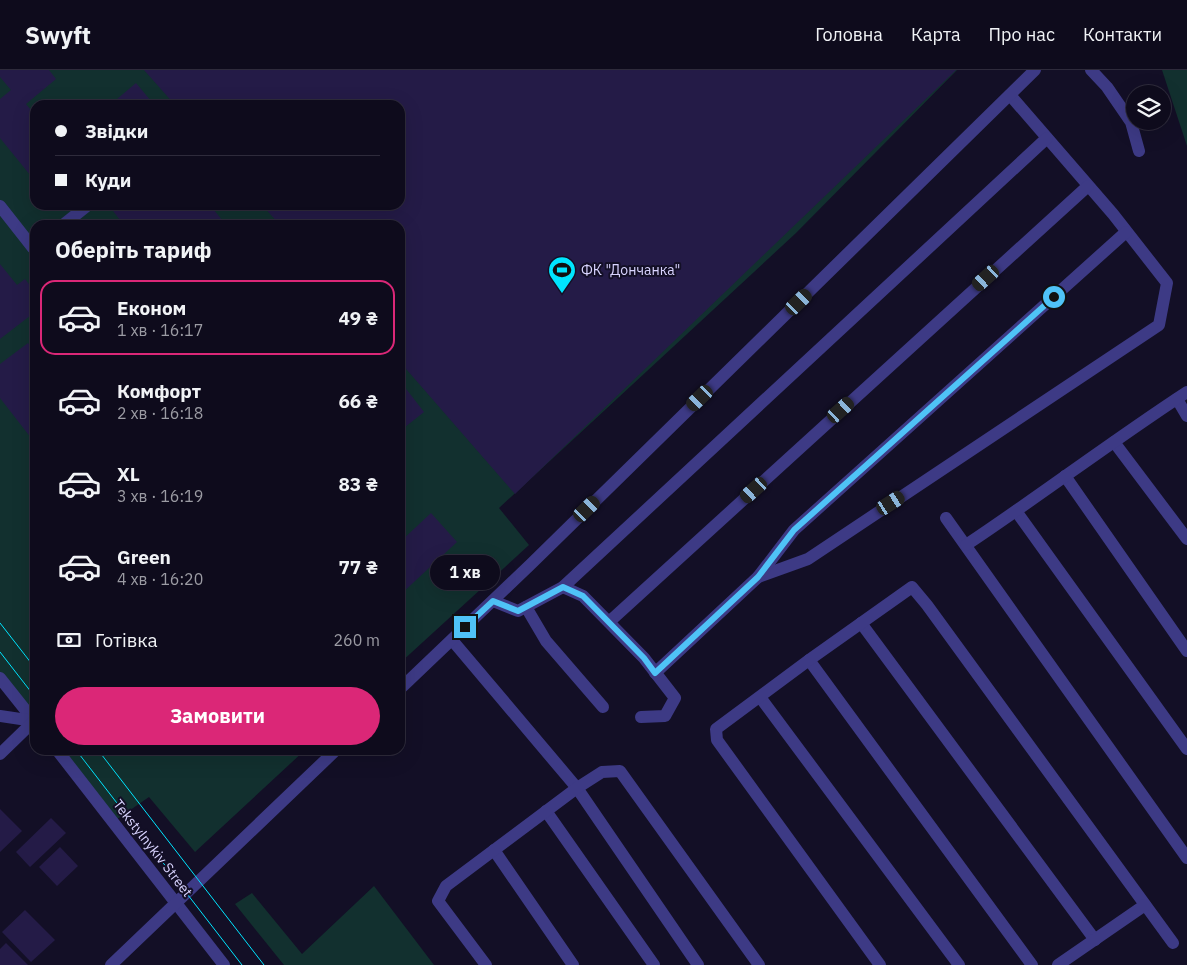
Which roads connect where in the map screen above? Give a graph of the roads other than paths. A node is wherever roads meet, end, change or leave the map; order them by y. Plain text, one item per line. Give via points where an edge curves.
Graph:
1 (1035, 70) edge
2 (1091, 70) edge
3 (1010, 95) junction
4 (1047, 138) junction
5 (1139, 150) dead end
6 (1088, 186) junction
7 (0, 206) edge
8 (82, 210) edge
9 (69, 220) edge
10 (1126, 232) junction
11 (30, 244) edge
12 (1182, 396) edge
13 (1187, 416) edge
14 (1114, 442) junction
15 (1065, 476) junction
16 (1016, 512) junction
17 (946, 518) dead end
18 (1187, 539) edge
19 (966, 544) junction
20 (758, 577) junction
21 (563, 587) junction
22 (493, 601) junction
23 (526, 607) junction
24 (608, 622) junction
25 (862, 623) junction
26 (452, 640) junction
27 (1187, 651) edge
28 (809, 660) junction
29 (655, 673) junction
30 (0, 678) edge
31 (405, 684) edge
32 (760, 696) junction
33 (604, 707) dead end
34 (30, 715) edge
35 (0, 716) edge
36 (641, 716) dead end
37 (30, 720) edge
38 (30, 726) edge
39 (1187, 749) edge
40 (0, 754) edge
41 (61, 755) edge
42 (331, 755) edge
43 (577, 788) junction
44 (546, 810) junction
45 (494, 850) junction
46 (1187, 858) edge
47 (176, 902) junction
48 (1145, 905) junction
49 (1095, 940) junction
50 (1173, 943) dead end
51 (111, 965) edge
52 (224, 965) edge
53 (486, 965) edge
54 (574, 965) edge
55 (654, 965) edge
56 (698, 965) edge
57 (759, 965) edge
58 (880, 965) edge
59 (959, 965) edge
60 (1032, 965) edge
61 (1058, 965) edge

1 - 3 street
2 - 5 street via 1131,122
3 - 4 street
3 - 22 street
4 - 6 street
4 - 21 street
6 - 10 street
6 - 24 street
7 - 11 street
8 - 9 street
10 - 20 street via 794,530
10 - 20 street via 1167,283 1159,325 808,558
12 - 13 street
12 - 14 street
14 - 15 street
14 - 18 street
15 - 16 street
15 - 27 street
16 - 19 street
16 - 39 street
17 - 19 street
19 - 46 street
20 - 29 street
21 - 23 street
21 - 24 street via 583,596
22 - 23 street via 518,611
22 - 26 street
23 - 33 street via 546,641
24 - 29 street
25 - 28 street
25 - 48 street via 912,587
25 - 49 street
26 - 31 street
26 - 43 street
28 - 32 street
28 - 60 street
29 - 36 street via 675,698 665,716
30 - 34 street
32 - 58 street via 716,729 717,740
32 - 59 street
35 - 37 street
38 - 40 street
41 - 47 street, Tekstylnykiv Street
42 - 47 street
43 - 44 street
43 - 56 street
43 - 57 street via 602,772 620,771
44 - 45 street
44 - 55 street
45 - 53 street via 446,886 438,901
45 - 54 street
47 - 51 street
47 - 52 street, Tekstylnykiv Street
48 - 49 street
48 - 50 street
49 - 61 street

